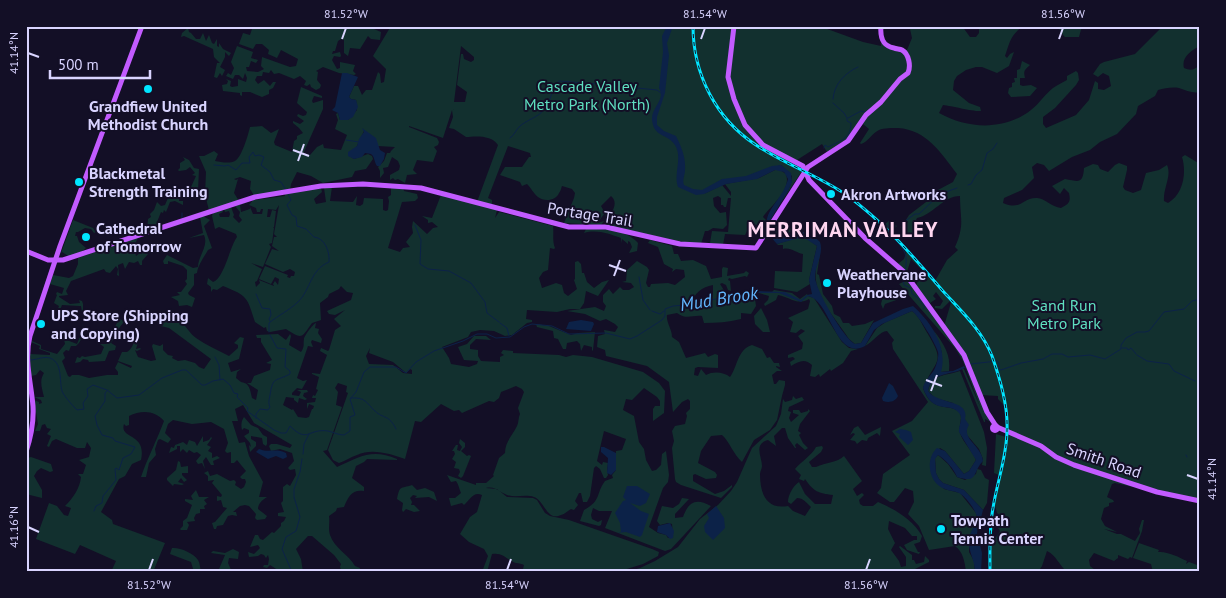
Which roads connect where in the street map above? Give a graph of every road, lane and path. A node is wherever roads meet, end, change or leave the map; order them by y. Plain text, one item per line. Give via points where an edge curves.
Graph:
1 (142, 26) edge
2 (734, 26) edge
3 (881, 26) edge
4 (806, 169) junction
5 (809, 180) junction
6 (799, 181) junction
7 (759, 242) junction
8 (62, 244) junction
9 (745, 248) junction
10 (26, 251) edge
11 (59, 256) junction
12 (64, 260) junction
13 (56, 261) junction
14 (27, 345) edge
15 (27, 356) edge
16 (27, 362) edge
17 (26, 452) edge
18 (1200, 501) edge

1 - 8 main road
2 - 4 main road via 728,72 741,118 763,145
3 - 4 main road via 882,41 890,48 904,52 910,64 909,71 866,115 848,140
4 - 5 main road
4 - 6 main road
5 - 6 main road
5 - 18 main road, Smith Road via 866,239 902,270 966,359 995,426 1074,465 1160,493
6 - 7 main road
7 - 9 main road
7 - 9 main road, Portage Trail via 756,248
8 - 11 main road
8 - 13 main road
9 - 12 main road, Portage Trail via 675,243 606,227 565,226 424,188 360,184 327,185 252,198
10 - 13 main road
11 - 12 main road
11 - 13 main road
12 - 13 main road, Portage Trail
13 - 14 main road
14 - 15 main road
15 - 16 main road
16 - 17 main road via 33,414

